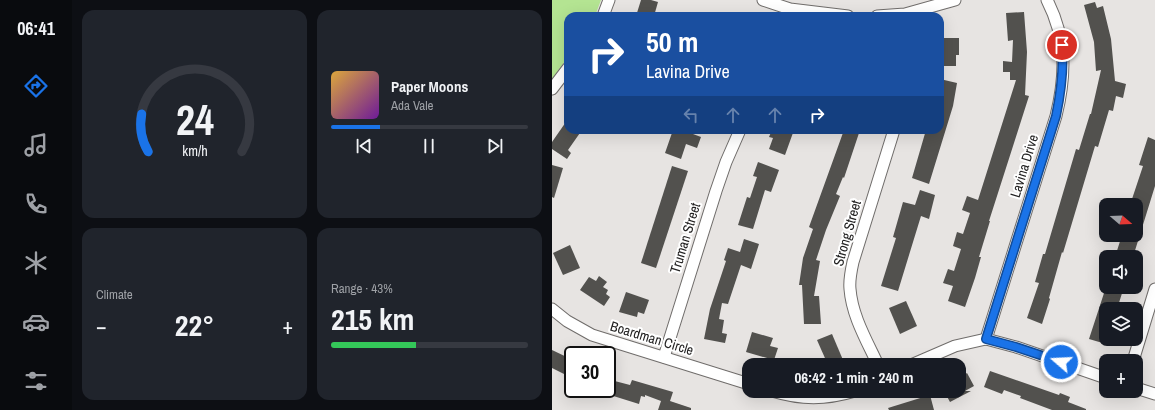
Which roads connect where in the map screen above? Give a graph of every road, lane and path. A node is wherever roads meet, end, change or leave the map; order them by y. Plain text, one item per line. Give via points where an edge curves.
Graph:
1 (609, 0) edge
2 (763, 0) edge
3 (955, 0) edge
4 (1047, 0) edge
5 (790, 8) edge
6 (604, 12) edge
7 (819, 12) edge
8 (915, 12) edge
9 (564, 73) edge
10 (552, 89) edge
11 (738, 134) edge
12 (893, 134) edge
13 (1155, 289) edge
14 (552, 309) edge
15 (986, 339) junction
16 (1135, 354) edge
17 (664, 357) junction
18 (875, 358) edge
19 (927, 358) edge
20 (1099, 376) edge
21 (742, 382) edge
22 (1143, 390) edge
23 (1155, 394) edge
24 (801, 398) edge
25 (823, 398) edge

1 - 6 street
2 - 5 street
3 - 8 street
4 - 15 street, Lavina Drive via 1059,28 1062,45 1060,99
5 - 7 street
9 - 10 street
11 - 17 street, Truman Street via 716,191
12 - 18 street, Strong Street via 853,262 850,281 851,301 855,314
13 - 16 street
14 - 17 street, Boardman Circle via 592,335
15 - 19 street via 955,346
15 - 20 street
17 - 21 street, Boardman Circle
22 - 23 street
24 - 25 street

